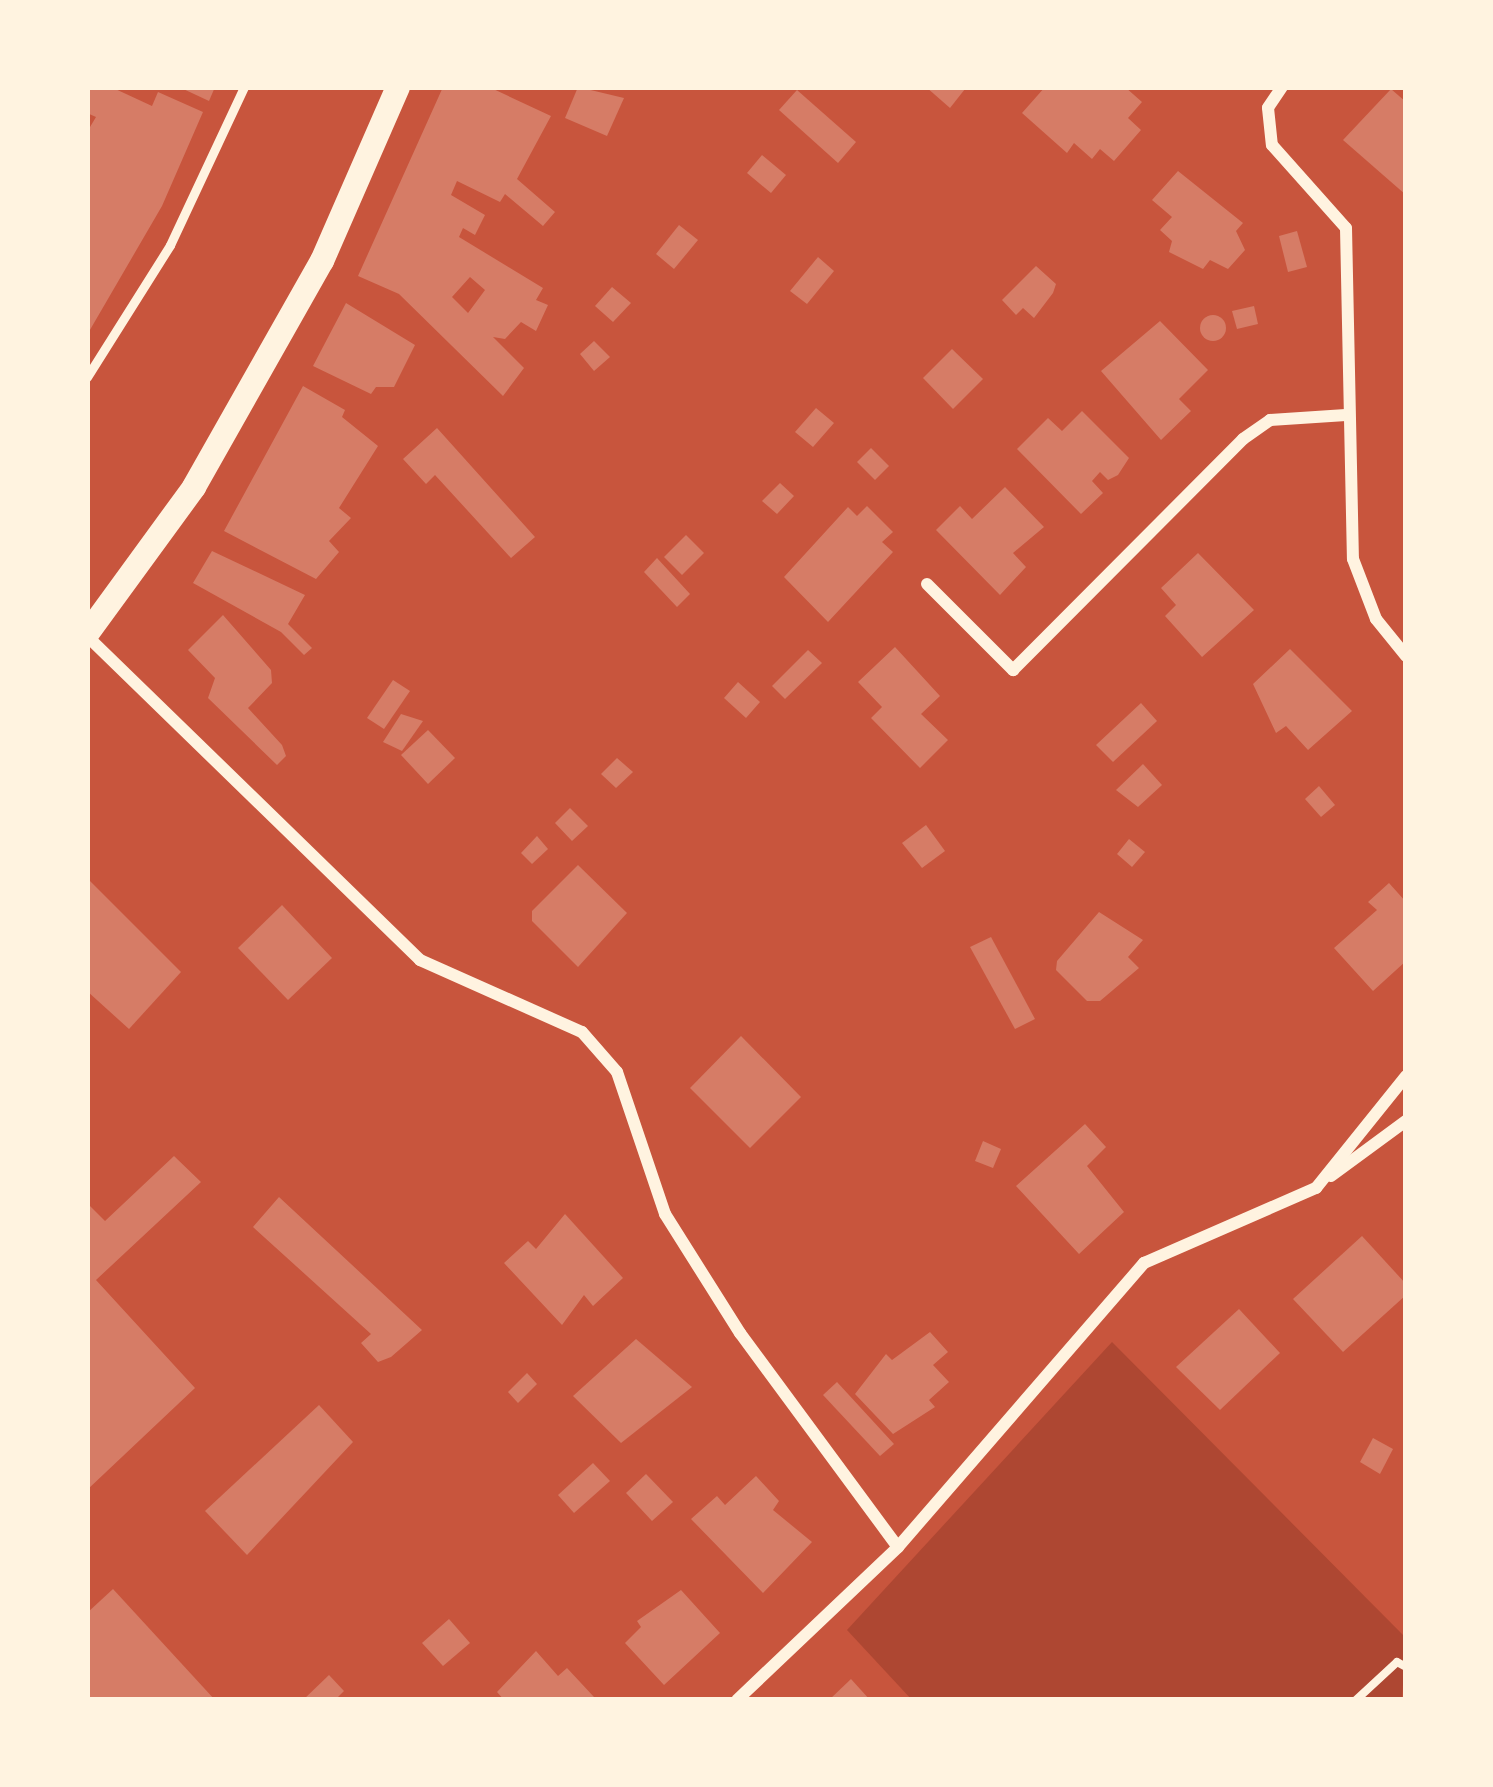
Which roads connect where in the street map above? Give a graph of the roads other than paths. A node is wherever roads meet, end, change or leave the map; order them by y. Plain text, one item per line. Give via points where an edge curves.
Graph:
1 (244, 87) edge
2 (398, 87) edge
3 (1282, 87) edge
4 (87, 377) edge
5 (1346, 416) junction
6 (927, 584) dead end
7 (87, 635) edge
8 (1406, 656) edge
9 (1406, 1076) edge
10 (1406, 1121) edge
11 (1316, 1188) junction
12 (898, 1546) junction
13 (737, 1700) edge

1 - 4 lane via 170,245
2 - 7 main road via 311,282 194,487
3 - 5 street via 1268,108 1272,145 1346,228
5 - 6 street via 1270,420 1243,439 1013,670
5 - 8 street via 1353,559 1376,620
7 - 12 street via 420,960 582,1032 616,1072 665,1214 740,1333
9 - 11 street
10 - 11 street
11 - 12 street via 1144,1263
12 - 13 street

